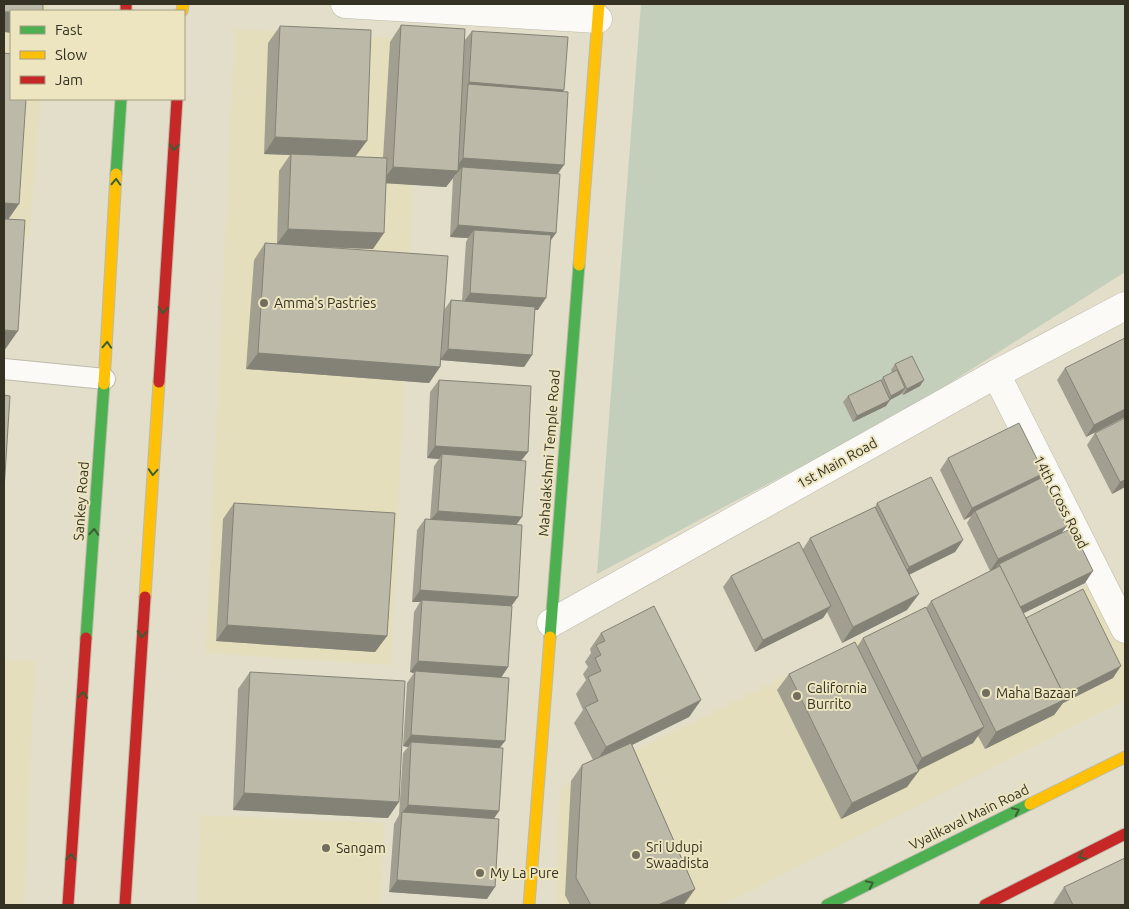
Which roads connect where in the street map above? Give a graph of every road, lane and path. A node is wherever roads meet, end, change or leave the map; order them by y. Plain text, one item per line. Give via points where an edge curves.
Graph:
1 (345, 4) edge
2 (599, 11) edge
3 (121, 100) edge
4 (177, 100) edge
5 (1125, 306) edge
6 (4, 369) edge
7 (996, 374) junction
8 (104, 378) junction
9 (551, 623) junction
10 (1125, 629) edge
11 (1125, 756) edge
12 (1125, 834) edge
13 (68, 905) edge
14 (125, 905) edge
15 (529, 905) edge
16 (827, 905) edge
17 (985, 905) edge

1 - 2 street
2 - 9 main road, Mahalakshmi Temple Road
8 -> 3 main road, Sankey Road
4 -> 14 main road
5 - 7 street, 1st Main Road
6 - 8 lane
7 - 9 street, 1st Main Road
7 - 10 street, 14th Cross Road
13 -> 8 main road, Sankey Road
9 - 15 main road, Mahalakshmi Temple Road
16 -> 11 main road, Vyalikaval Main Road
12 -> 17 main road

